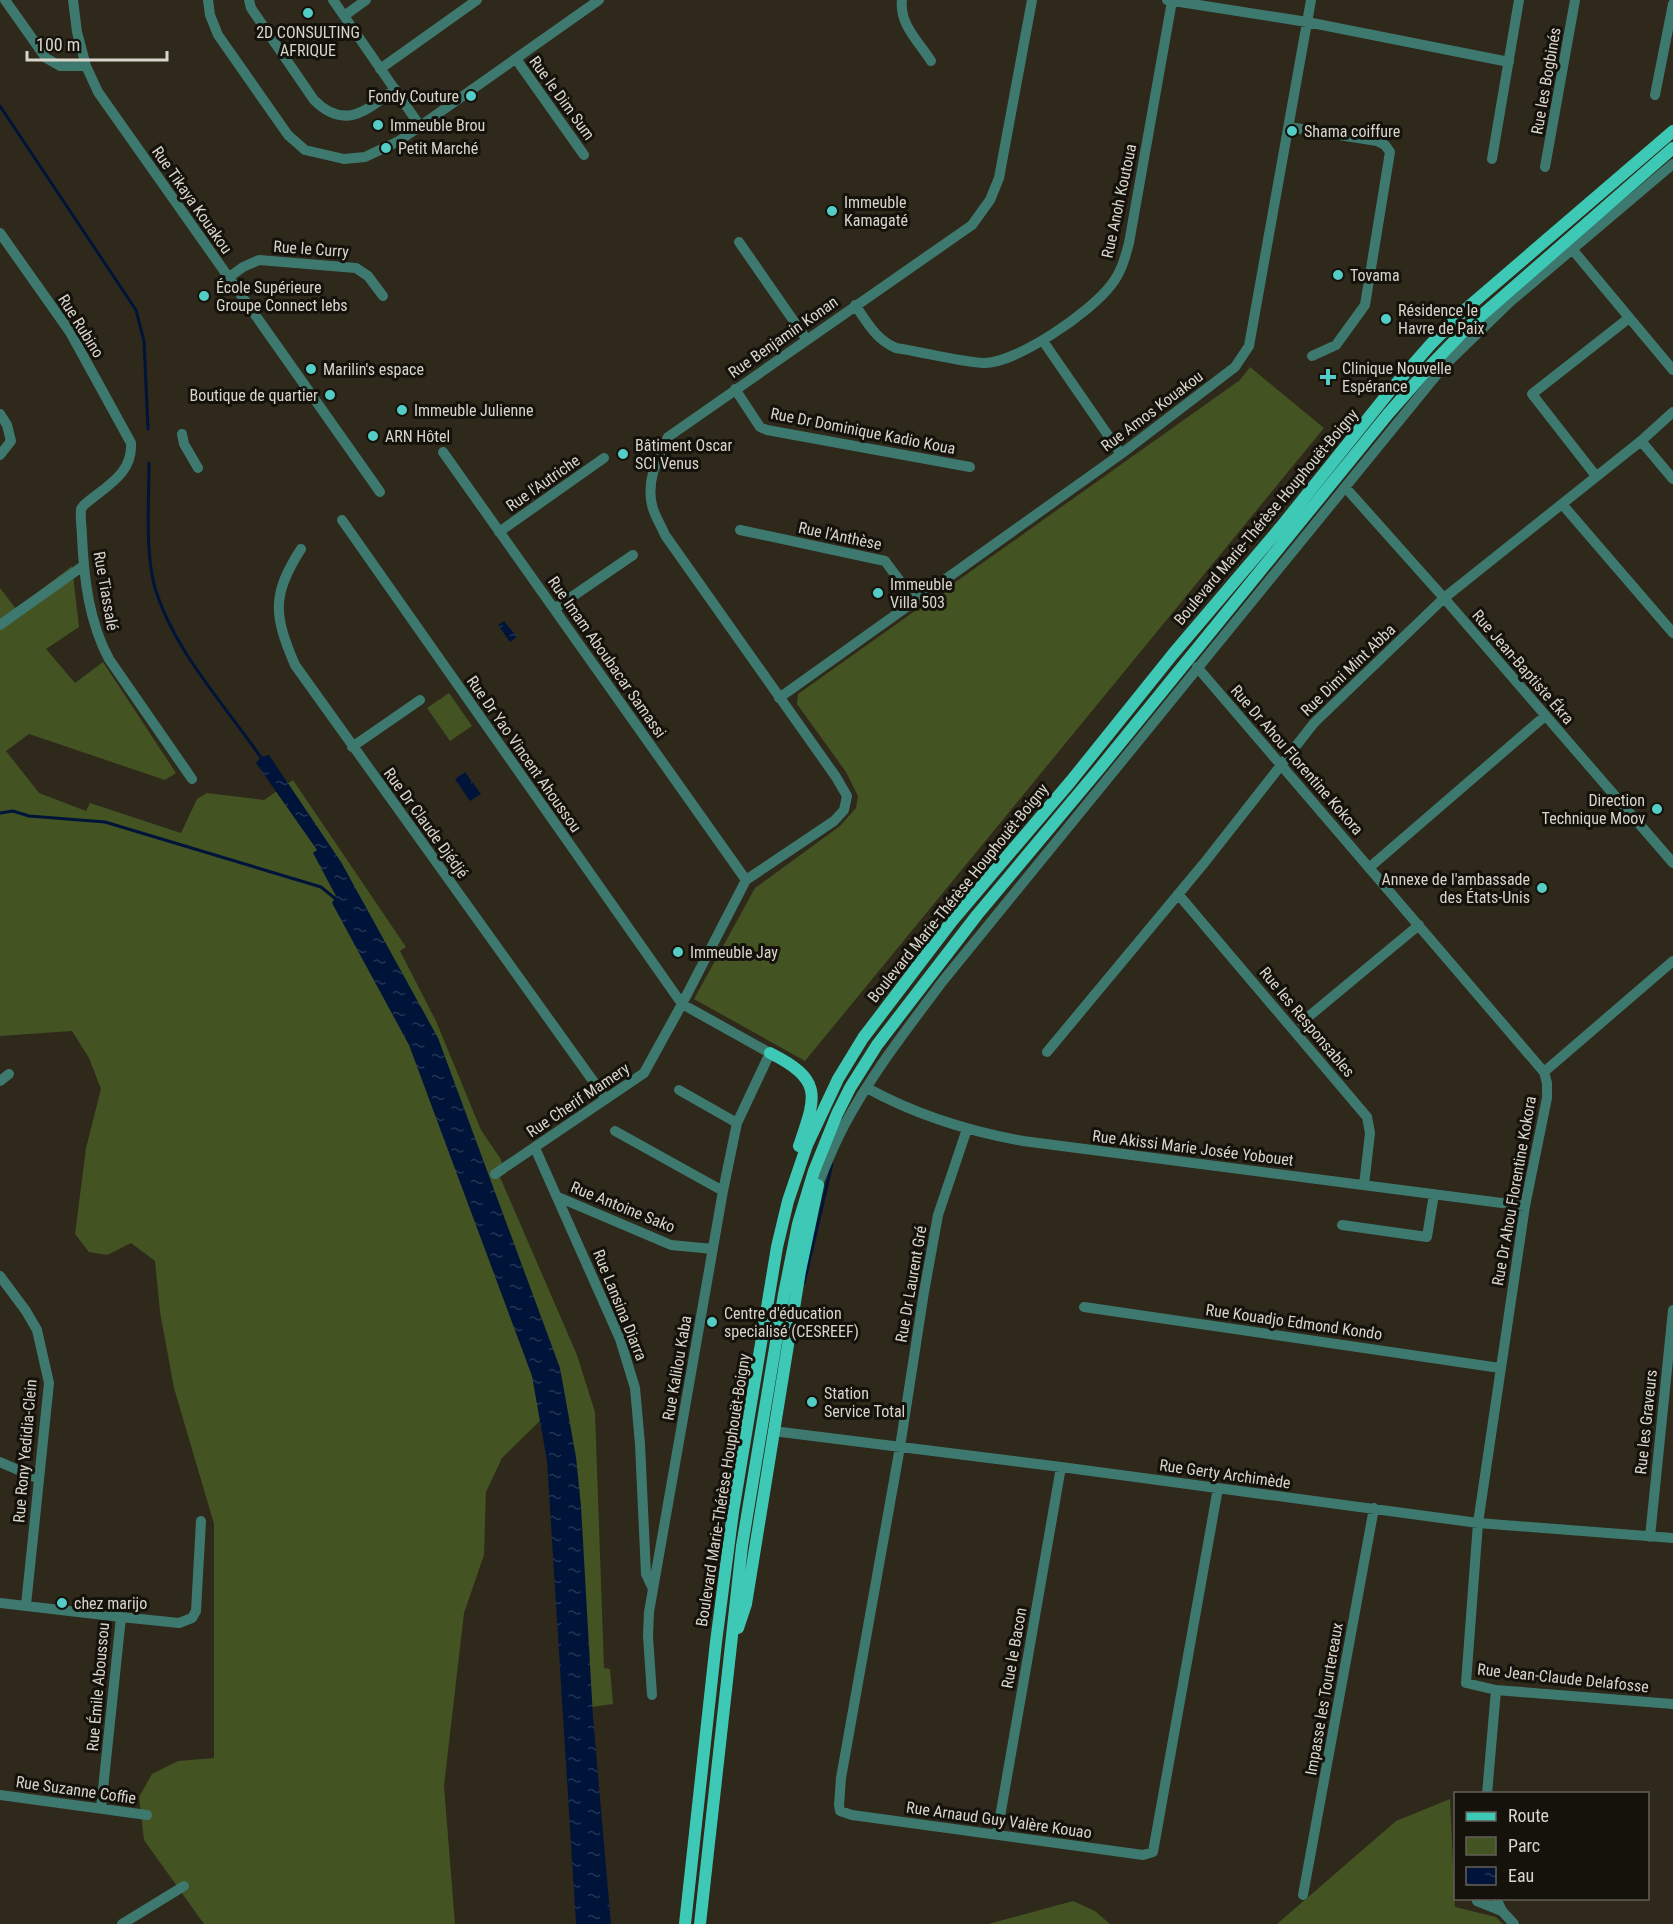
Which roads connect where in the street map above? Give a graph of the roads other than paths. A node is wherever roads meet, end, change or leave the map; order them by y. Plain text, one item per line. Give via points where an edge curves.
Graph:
1 (5, 0) edge
2 (73, 0) edge
3 (208, 0) edge
4 (249, 0) edge
5 (333, 0) edge
6 (366, 0) edge
7 (477, 0) edge
8 (599, 0) edge
9 (902, 0) edge
10 (1032, 0) edge
11 (1169, 0) edge
12 (1311, 0) edge
13 (1519, 0) edge
14 (1575, 0) edge
15 (1673, 4) edge
16 (344, 16) junction
17 (1307, 22) junction
18 (516, 59) junction
19 (932, 61) dead end
20 (1509, 62) junction
21 (86, 66) junction
22 (380, 69) junction
23 (394, 89) junction
24 (1655, 95) dead end
25 (420, 126) junction
26 (1289, 127) junction
27 (1673, 131) edge
28 (1673, 148) edge
29 (585, 154) dead end
30 (1491, 159) dead end
31 (1673, 164) edge
32 (1545, 167) dead end
33 (0, 233) edge
34 (739, 242) dead end
35 (1575, 254) junction
36 (228, 278) junction
37 (383, 296) dead end
38 (855, 305) junction
39 (1629, 318) junction
40 (807, 340) junction
41 (1043, 341) junction
42 (1312, 356) dead end
43 (1673, 370) edge
44 (735, 389) junction
45 (1673, 412) edge
46 (0, 414) edge
47 (182, 434) dead end
48 (129, 439) joint
49 (1641, 441) junction
50 (443, 452) dead end
51 (1121, 454) junction
52 (0, 455) edge
53 (604, 458) dead end
54 (970, 467) dead end
55 (198, 468) dead end
56 (1596, 476) junction
57 (1673, 478) edge
58 (1347, 489) junction
59 (380, 492) dead end
60 (1562, 504) junction
61 (342, 520) dead end
62 (740, 530) dead end
63 (500, 532) junction
64 (301, 549) dead end
65 (633, 555) dead end
66 (83, 566) junction
67 (1444, 598) junction
68 (914, 600) junction
69 (554, 609) junction
70 (0, 625) edge
71 (1673, 633) edge
72 (1197, 667) junction
73 (779, 698) junction
74 (420, 700) dead end
75 (1545, 716) junction
76 (352, 747) junction
77 (1281, 764) junction
78 (192, 779) dead end
79 (1673, 863) edge
80 (1370, 867) junction
81 (746, 880) junction
82 (1178, 894) junction
83 (1419, 925) junction
84 (1673, 961) edge
85 (682, 1004) junction
86 (1302, 1022) dead end
87 (1047, 1052) dead end
88 (770, 1053) junction
89 (1544, 1072) junction
90 (9, 1074) dead end
91 (0, 1081) edge
92 (867, 1088) junction
93 (679, 1090) dead end
94 (606, 1099) junction
95 (737, 1123) junction
96 (967, 1129) junction
97 (615, 1131) dead end
98 (535, 1148) junction
99 (495, 1174) dead end
100 (818, 1185) junction
101 (1364, 1185) junction
102 (723, 1191) junction
103 (1434, 1194) junction
104 (558, 1197) junction
105 (788, 1201) junction
106 (1525, 1206) junction
107 (798, 1224) junction
108 (1342, 1225) dead end
109 (712, 1249) junction
110 (0, 1276) edge
111 (1084, 1306) dead end
112 (1673, 1310) edge
113 (1500, 1368) junction
114 (774, 1431) junction
115 (900, 1447) junction
116 (0, 1462) edge
117 (1061, 1467) junction
118 (39, 1479) junction
119 (1218, 1488) junction
120 (1374, 1508) junction
121 (201, 1521) dead end
122 (1478, 1523) junction
123 (1650, 1536) junction
124 (1673, 1538) edge
125 (653, 1589) junction
126 (0, 1603) edge
127 (26, 1605) junction
128 (121, 1617) junction
129 (731, 1646) junction
130 (1496, 1690) junction
131 (652, 1695) dead end
132 (1673, 1704) edge
133 (1487, 1792) edge
134 (0, 1795) edge
135 (101, 1808) junction
136 (147, 1815) dead end
137 (997, 1834) junction
138 (184, 1886) dead end
139 (1303, 1894) dead end
140 (1478, 1900) edge
141 (1496, 1900) edge
142 (1502, 1911) junction
143 (122, 1924) edge
144 (685, 1924) edge
145 (700, 1924) edge
146 (1514, 1924) edge

1 - 21 street via 54,65
2 - 21 street, Rue Tikaya Kouakou
3 - 25 street via 218,35 288,135 306,150 344,159 365,157
4 - 23 street via 322,109 350,116 364,112
5 - 16 street
6 - 16 street
7 - 22 street
8 - 18 street
9 - 19 street via 904,21
10 - 38 street, Rue Benjamin Konan via 999,178 990,200 972,225
11 - 17 street
11 - 41 street, Rue Anoh Koutoua via 1123,265 1111,286 1091,305
12 - 17 street, Rue Amos Kouakou
13 - 20 street
14 - 32 street, Rue les Bogbinés
15 - 24 street
16 - 22 street
17 - 20 street
17 - 26 street, Rue Amos Kouakou
18 - 25 street
18 - 29 street, Rue le Dim Sum
20 - 30 street
21 - 36 street, Rue Tikaya Kouakou via 116,120
22 - 23 street
23 - 25 street
26 - 42 street via 1377,141 1390,152 1365,305 1336,345
26 - 51 street, Rue Amos Kouakou via 1249,346 1235,366
27 - 105 main road, Boulevard Marie-Thérèse Houphouët-Boigny via 1467,308 1394,386 952,921 890,1002 857,1048 824,1108
28 - 107 main road, Boulevard Marie-Thérèse Houphouët-Boigny via 1466,329 1432,364 976,915 877,1045 850,1088 820,1154
31 - 35 street
33 - 48 street, Rue Rubino via 70,332
34 - 40 street
35 - 39 street
35 - 58 street via 1495,316 1443,368
36 - 37 street, Rue le Curry via 259,260 356,268 368,276
36 - 59 street, Rue Tikaya Kouakou
38 - 40 street, Rue Benjamin Konan
38 - 41 street, Rue Anoh Koutoua via 879,338 896,348 984,363 1008,359
39 - 43 street
39 - 56 street via 1532,394
40 - 44 street, Rue Benjamin Konan
41 - 51 street
44 - 54 street, Rue Dr Dominique Kadio Koua via 760,427 767,430
44 - 73 street, Rue Benjamin Konan via 668,437 651,477 652,506 665,535
45 - 49 street, Rue Dimi Mint Abba
46 - 52 street via 11,441
47 - 55 street
48 - 66 street, Rue Tiassalé via 132,456 125,471 81,509
49 - 56 street, Rue Dimi Mint Abba
49 - 57 street
50 - 63 street, Rue Imam Aboubacar Samassi
51 - 68 street, Rue Amos Kouakou
53 - 63 street, Rue l'Autriche
56 - 60 street, Rue Dimi Mint Abba
58 - 67 street, Rue Jean-Baptiste Ékra
58 - 72 street
60 - 67 street, Rue Dimi Mint Abba
60 - 71 street
61 - 85 street, Rue Dr Yao Vincent Ahoussou
62 - 68 street, Rue l'Anthèse via 885,561
63 - 69 street, Rue Imam Aboubacar Samassi
64 - 76 street, Rue Dr Claude Djédjé via 283,582 278,601 284,640 295,665
65 - 69 street
66 - 70 street
66 - 78 street, Rue Tiassalé via 99,640
67 - 75 street, Rue Jean-Baptiste Ékra
67 - 77 street, Rue Dimi Mint Abba via 1314,723
68 - 73 street, Rue Amos Kouakou
69 - 81 street, Rue Imam Aboubacar Samassi
72 - 77 street, Rue Dr Ahou Florentine Kokora
72 - 92 street via 942,982
73 - 81 street, Rue Cherif Mamery via 840,783 847,802 834,820
74 - 76 street
75 - 79 street, Rue Jean-Baptiste Ékra
75 - 80 street
76 - 94 street, Rue Dr Claude Djédjé
77 - 80 street, Rue Dr Ahou Florentine Kokora
77 - 82 street, Rue Dimi Mint Abba
80 - 83 street, Rue Dr Ahou Florentine Kokora
81 - 85 street, Rue Cherif Mamery
82 - 87 street, Rue Dimi Mint Abba
82 - 101 street, Rue les Responsables via 1367,1117 1370,1133
83 - 86 street
83 - 89 street, Rue Dr Ahou Florentine Kokora
84 - 89 street
85 - 88 street
85 - 94 street, Rue Cherif Mamery via 644,1073
88 - 95 street, Rue Kalilou Kaba
88 - 105 main road via 798,1069 812,1094 811,1110 789,1179
89 - 106 street, Rue Dr Ahou Florentine Kokora via 1546,1098
90 - 91 street
92 - 96 street, Rue Akissi Marie Josée Yobouet via 901,1106
92 - 100 street via 845,1124
93 - 95 street
94 - 98 street, Rue Cherif Mamery
95 - 102 street, Rue Kalilou Kaba
96 - 101 street, Rue Akissi Marie Josée Yobouet via 1023,1141
96 - 115 street, Rue Dr Laurent Gré via 938,1215
97 - 102 street
98 - 99 street, Rue Cherif Mamery
98 - 104 street, Rue Lansina Diarra
100 - 107 street
100 - 114 main road
101 - 103 street, Rue Akissi Marie Josée Yobouet
102 - 109 street, Rue Kalilou Kaba
103 - 106 street, Rue Akissi Marie Josée Yobouet
103 - 108 street via 1427,1237
104 - 109 street, Rue Antoine Sako via 671,1245
104 - 125 street, Rue Lansina Diarra via 620,1339 635,1388 646,1574
105 - 144 main road, Boulevard Marie-Thérèse Houphouët-Boigny via 733,1512
106 - 113 street, Rue Dr Ahou Florentine Kokora
107 - 129 main road, Boulevard Marie-Thérèse Houphouët-Boigny via 742,1546
109 - 125 street, Rue Kalilou Kaba
110 - 118 street, Rue Rony Yedidia-Clein via 37,1330 49,1383
111 - 113 street, Rue Kouadjo Edmond Kondo
112 - 123 street, Rue les Graveurs
113 - 122 street, Rue Dr Ahou Florentine Kokora
114 - 115 street, Rue Gerty Archimède
114 - 129 main road via 746,1604
115 - 117 street, Rue Gerty Archimède
115 - 137 street, Rue Arnaud Guy Valère Kouao via 838,1805 852,1815
116 - 118 street
117 - 119 street, Rue Gerty Archimède
117 - 137 street, Rue le Bacon
118 - 127 street, Rue Rony Yedidia-Clein
119 - 120 street, Rue Gerty Archimède
119 - 137 street, Rue Arnaud Guy Valère Kouao via 1153,1852 1143,1855
120 - 122 street, Rue Gerty Archimède
120 - 139 street, Impasse les Tourtereaux
121 - 128 street via 196,1611 192,1618 179,1623
122 - 123 street, Rue Gerty Archimède
122 - 130 street, Rue Jean-Claude Delafosse via 1466,1680 1468,1684
123 - 124 street, Rue Gerty Archimède
125 - 131 street, Rue Kalilou Kaba via 648,1636
126 - 127 street, Rue Émile Aboussou
127 - 128 street, Rue Émile Aboussou
128 - 135 street, Rue Émile Aboussou
129 - 145 main road, Boulevard Marie-Thérèse Houphouët-Boigny
130 - 132 street, Rue Jean-Claude Delafosse
130 - 133 street
134 - 135 street, Rue Suzanne Coffie
135 - 136 street, Rue Suzanne Coffie
138 - 143 street
140 - 142 street
141 - 142 street
142 - 146 street

